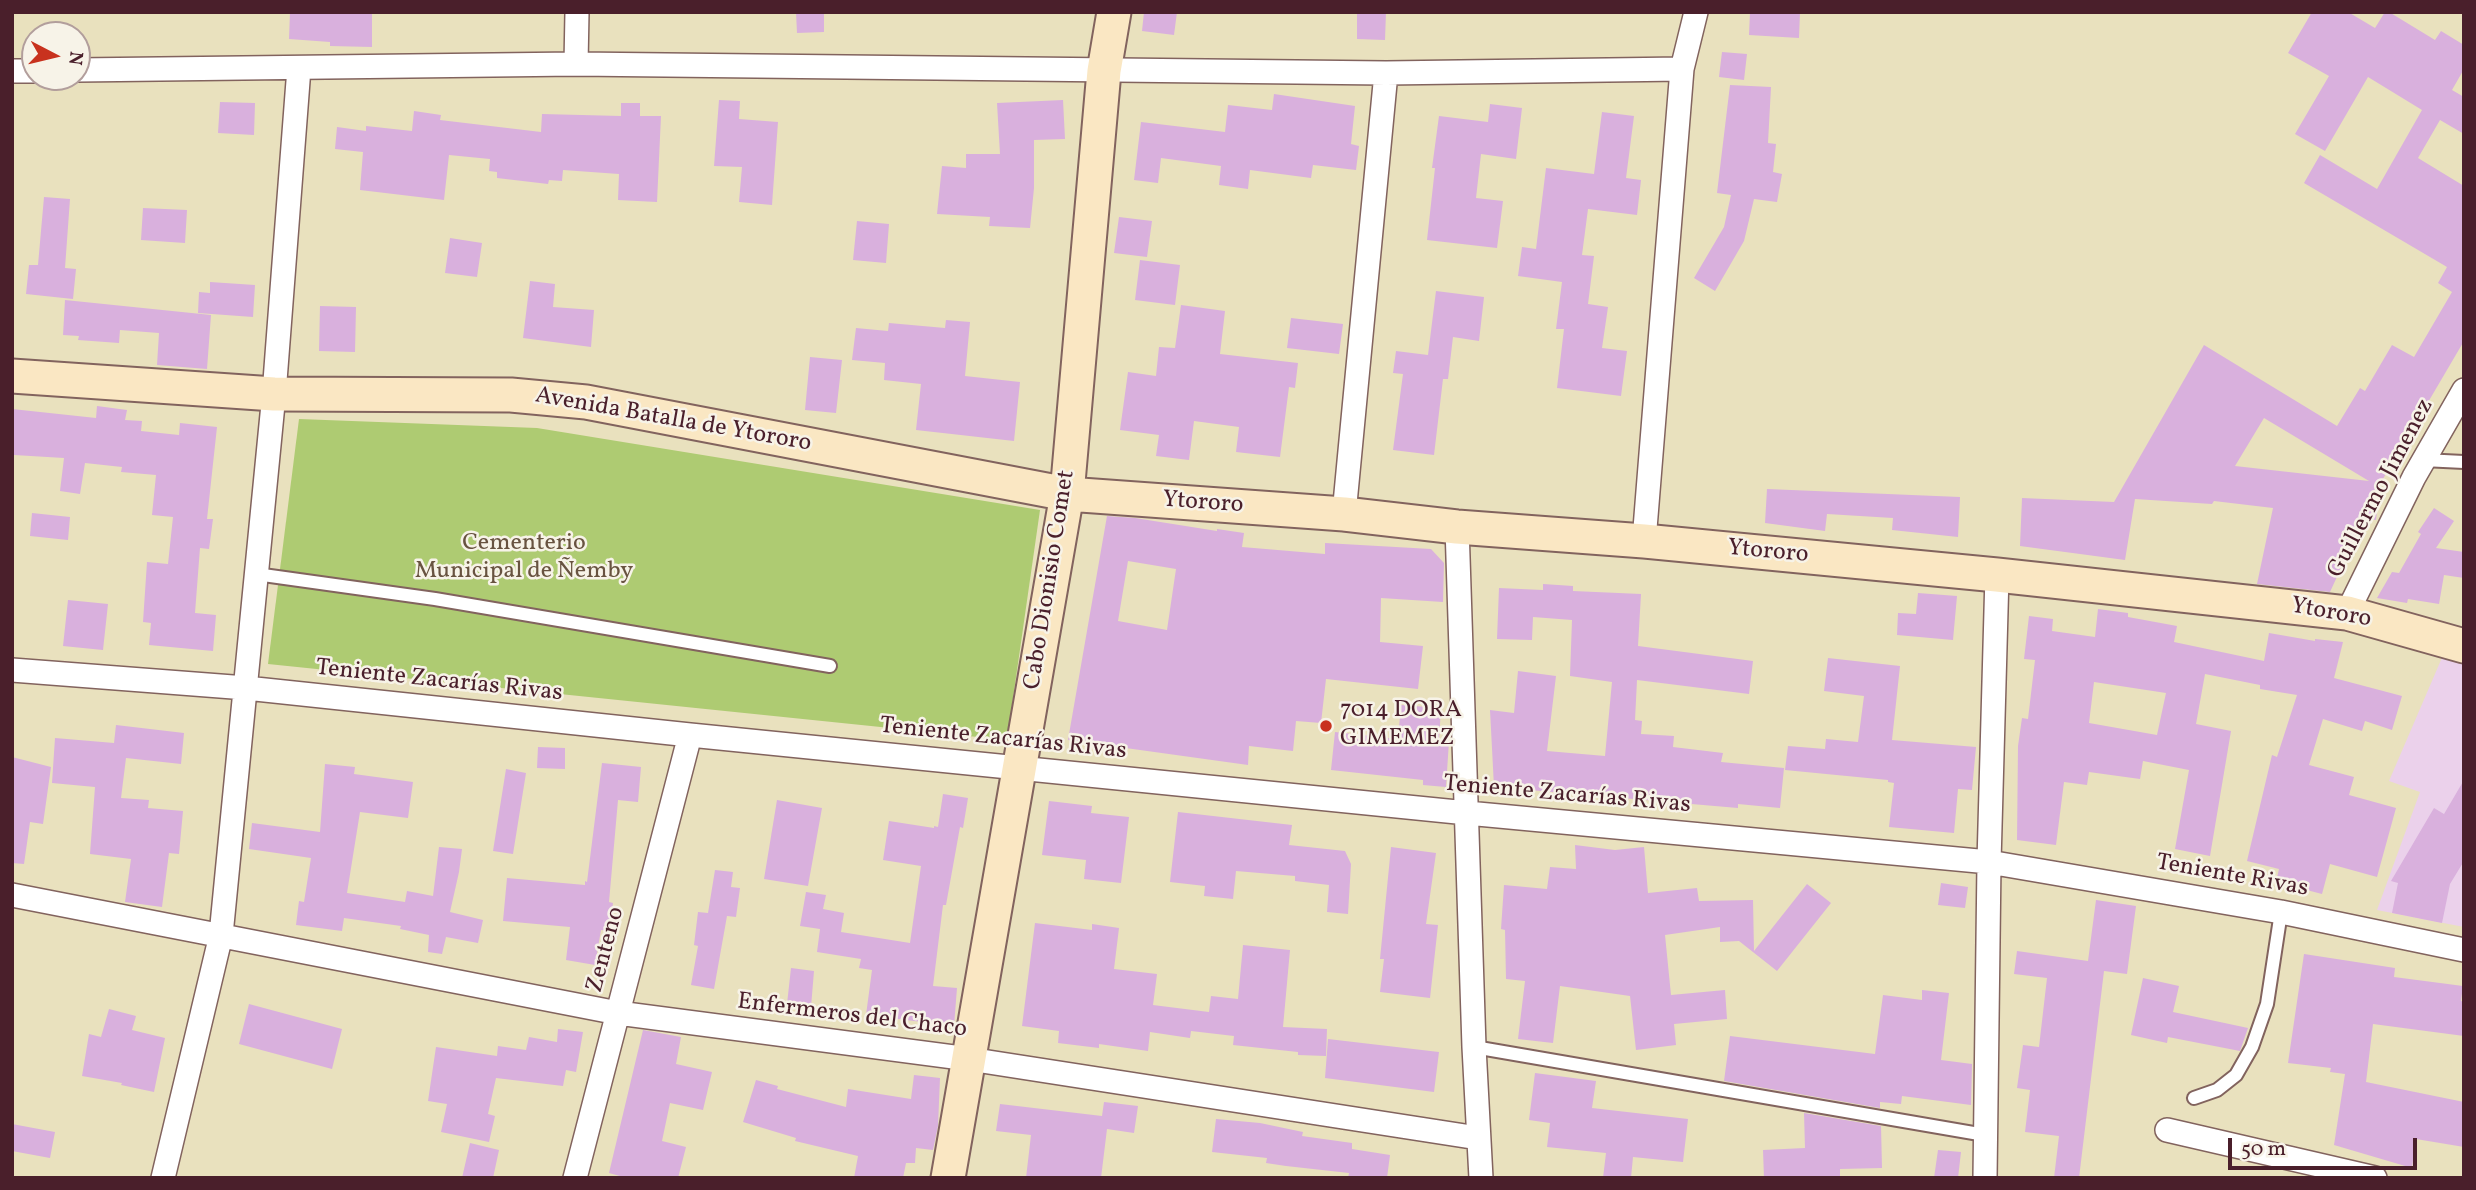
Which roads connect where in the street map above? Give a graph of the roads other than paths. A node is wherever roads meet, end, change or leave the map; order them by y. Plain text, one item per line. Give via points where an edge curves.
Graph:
1 (577, 12) edge
2 (1114, 12) edge
3 (1696, 12) edge
4 (576, 64) junction
5 (299, 68) junction
6 (1682, 69) junction
7 (91, 70) edge
8 (1104, 71) junction
9 (1386, 73) junction
10 (12, 376) edge
11 (2464, 390) edge
12 (274, 394) junction
13 (2423, 460) junction
14 (2464, 462) edge
15 (1067, 494) junction
16 (1344, 514) junction
17 (1457, 527) junction
18 (1644, 541) junction
19 (256, 574) junction
20 (1997, 575) junction
21 (2347, 613) junction
22 (2464, 646) edge
23 (830, 666) dead end
24 (12, 670) edge
25 (246, 688) junction
26 (690, 735) junction
27 (1020, 767) junction
28 (1467, 813) junction
29 (1989, 862) junction
30 (12, 895) edge
31 (2281, 912) junction
32 (221, 934) junction
33 (2464, 950) edge
34 (618, 1013) junction
35 (1475, 1047) junction
36 (969, 1059) junction
37 (2194, 1098) dead end
38 (2167, 1130) dead end
39 (1985, 1135) junction
40 (1478, 1138) junction
41 (955, 1143) junction
42 (163, 1178) edge
43 (575, 1178) edge
44 (948, 1178) edge
45 (966, 1178) edge
46 (1481, 1178) edge
47 (1985, 1178) edge
48 (2375, 1178) edge

1 - 4 street
2 - 8 street, Cabo Dionisio Comet
3 - 6 street
4 - 5 street
4 - 8 street
5 - 7 street
5 - 12 street
6 - 9 street
6 - 18 street
8 - 9 street
8 - 15 street, Cabo Dionisio Comet
9 - 16 street
10 - 12 street, Avenida Batalla de Ytororo
11 - 13 street, Guillermo Jimenez
12 - 15 street, Avenida Batalla de Ytororo via 510,395 586,402
12 - 19 street
13 - 14 lane
13 - 21 street, Guillermo Jimenez
15 - 16 street, Ytororo
15 - 27 street, Cabo Dionisio Comet
16 - 17 street, Ytororo
17 - 18 street, Ytororo
17 - 28 street
18 - 20 street, Ytororo
19 - 23 lane via 435,599
19 - 25 street
20 - 21 street, Ytororo
20 - 29 street
21 - 22 street, Ytororo
24 - 25 street, Teniente Zacarías Rivas
25 - 26 street, Teniente Zacarías Rivas
25 - 32 street
26 - 27 street, Teniente Zacarías Rivas
26 - 34 street, Zenteno
27 - 28 street, Teniente Zacarías Rivas
27 - 36 street, Cabo Dionisio Comet
28 - 29 street, Teniente Zacarías Rivas
28 - 35 street
29 - 31 street, Teniente Rivas
29 - 39 street
30 - 32 street, Enfermeros del Chaco
31 - 33 street, Teniente Rivas
31 - 37 lane via 2267,1004 2252,1047 2236,1075 2217,1090
32 - 34 street, Enfermeros del Chaco
32 - 42 street
34 - 36 street, Enfermeros del Chaco
34 - 43 street, Zenteno
35 - 39 lane
35 - 40 street
36 - 40 street, Enfermeros del Chaco
36 - 41 street, Cabo Dionisio Comet
38 - 48 street
39 - 47 street
40 - 46 street
41 - 44 street, Cabo Dionisio Comet
41 - 45 street, Cabo Dionisio Comet

